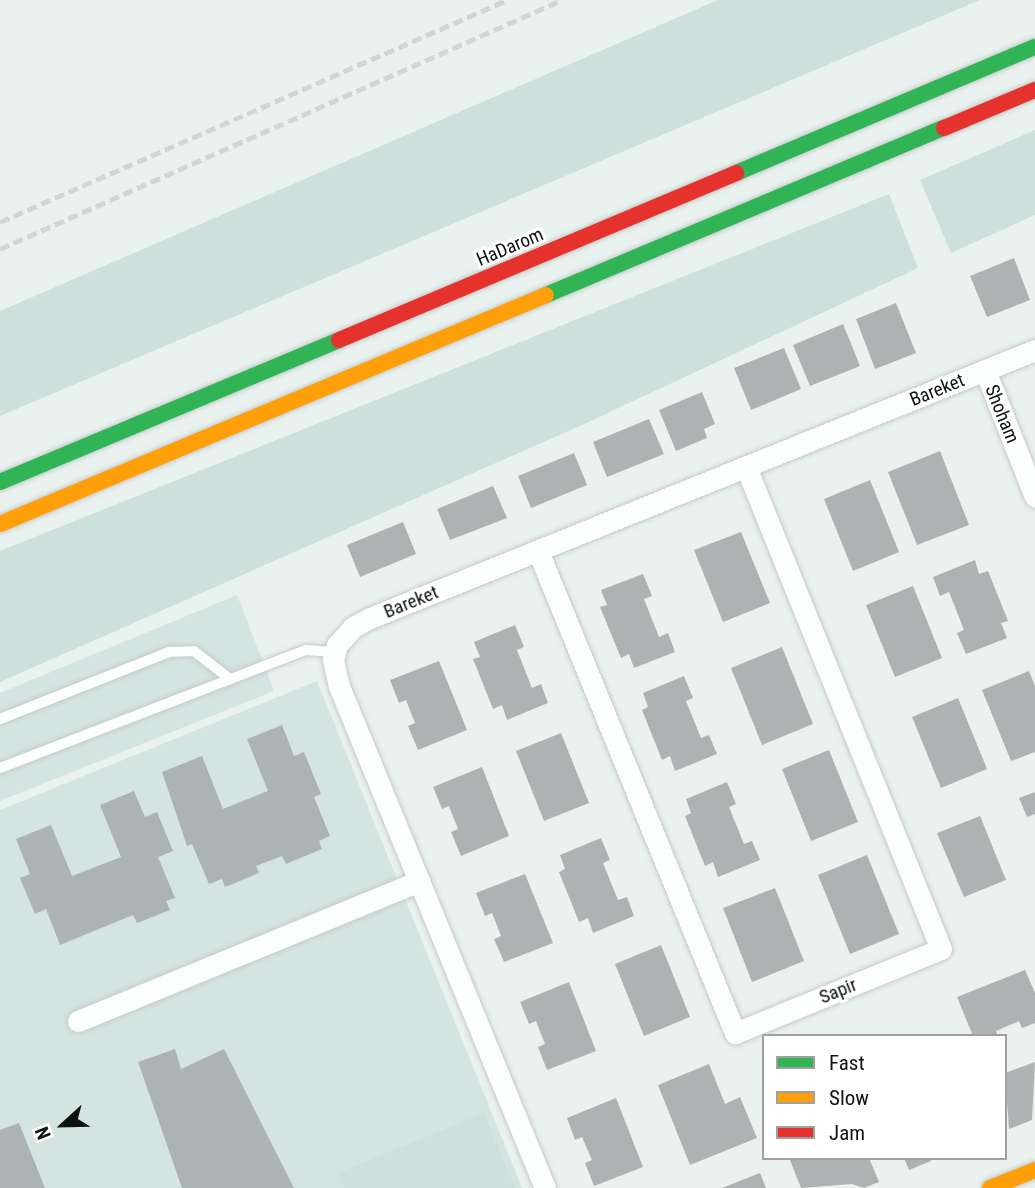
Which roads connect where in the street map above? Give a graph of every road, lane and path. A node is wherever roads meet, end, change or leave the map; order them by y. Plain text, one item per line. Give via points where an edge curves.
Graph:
1 (1035, 47) edge
2 (1035, 90) edge
3 (1035, 350) edge
4 (985, 370) junction
5 (746, 467) junction
6 (0, 482) edge
7 (1035, 496) edge
8 (0, 524) edge
9 (538, 551) junction
10 (334, 652) junction
11 (230, 679) junction
12 (0, 719) edge
13 (0, 768) edge
14 (419, 881) junction
15 (78, 1021) dead end
16 (1035, 1170) edge
17 (545, 1188) edge
18 (990, 1188) edge

1 - 6 main road, HaDarom
2 - 8 main road
3 - 4 street, Bareket
4 - 5 street, Bareket
4 - 7 street, Shoham
5 - 9 street, Bareket
5 - 9 street, Sapir via 941,949 735,1033
9 - 10 street, Bareket via 361,622 346,632
10 - 11 lane via 306,650
10 - 14 street via 339,687
11 - 12 lane via 194,651 169,652
11 - 13 lane
14 - 15 street
14 - 17 street
16 - 18 main road

